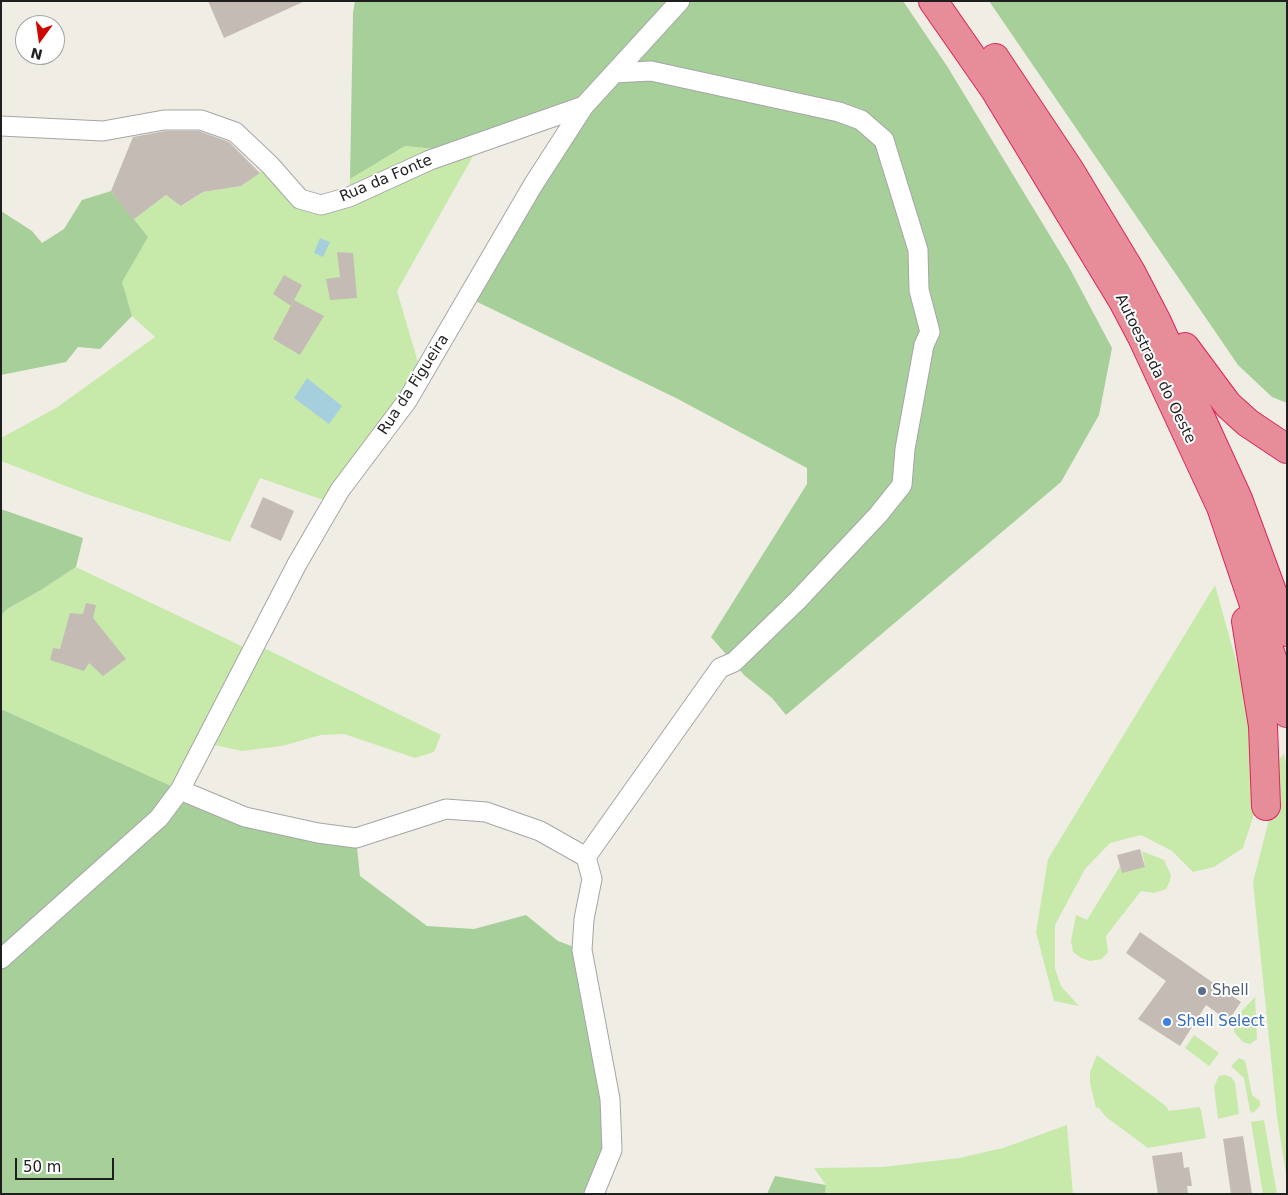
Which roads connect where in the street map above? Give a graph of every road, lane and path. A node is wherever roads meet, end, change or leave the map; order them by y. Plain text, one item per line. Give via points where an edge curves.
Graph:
1 (680, 1) edge
2 (932, 1) edge
3 (955, 1) edge
4 (614, 73) junction
5 (584, 106) junction
6 (1, 126) edge
7 (1131, 272) junction
8 (1287, 449) edge
9 (1232, 538) junction
10 (1287, 632) edge
11 (1287, 713) edge
12 (180, 790) junction
13 (1266, 806) dead end
14 (586, 858) junction
15 (1, 959) edge
16 (594, 1194) edge

1 - 4 street, Rua da Figueira
2 - 9 highway, Autoestrada do Oeste via 995,90 1123,301 1221,507
3 - 7 highway, Autoestrada do Oeste via 1064,161
4 - 5 street, Rua da Figueira
4 - 14 street via 651,71 840,112 861,120 884,140 918,250 919,290 930,332 924,345 905,449 902,485 797,601 734,662 720,668
5 - 6 street, Rua da Fonte via 430,160 349,197 321,204 300,199 235,132 201,120 164,120 104,131
5 - 12 street, Rua da Figueira via 406,401 332,503
7 - 8 highway via 1160,298 1189,355 1228,405
7 - 10 highway, Autoestrada do Oeste via 1216,447
9 - 11 highway, Autoestrada do Oeste
9 - 13 highway via 1263,726
12 - 14 street via 245,817 356,838 446,809 486,812 540,831
12 - 15 street, Rua da Figueira via 159,818
14 - 16 street via 592,880 582,950 610,1099 612,1150

